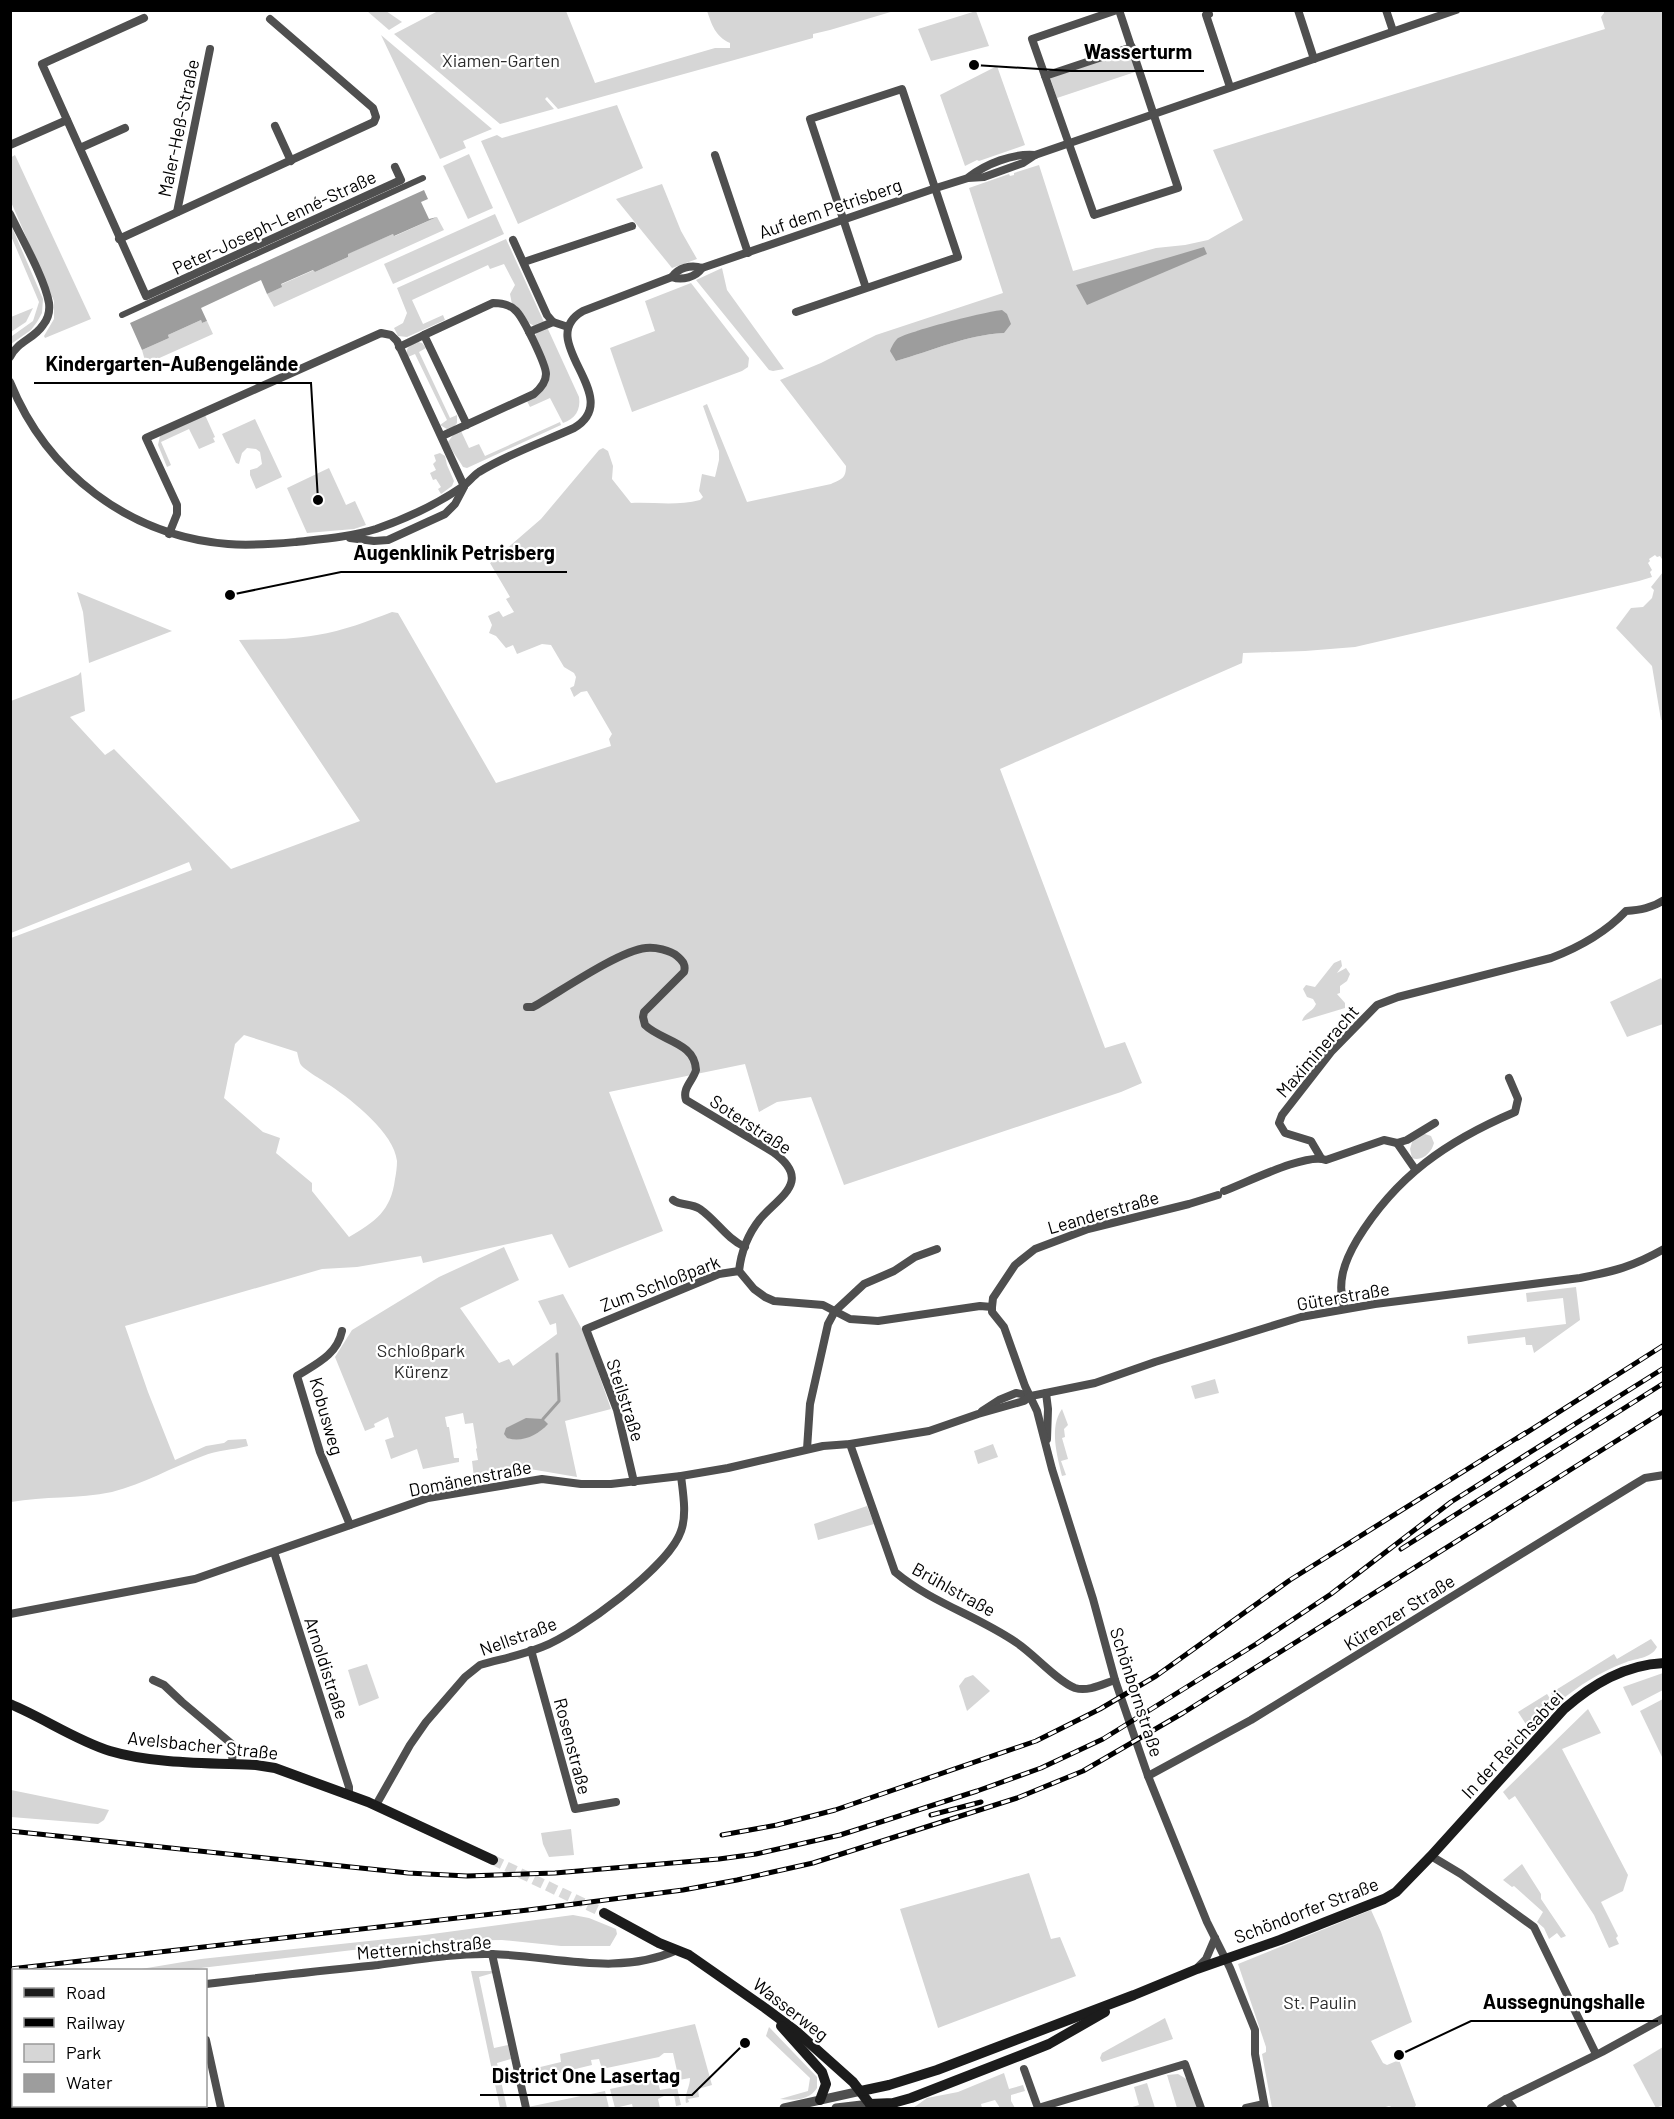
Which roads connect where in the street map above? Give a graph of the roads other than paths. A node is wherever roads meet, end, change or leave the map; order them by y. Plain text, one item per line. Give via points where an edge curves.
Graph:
1 (1118, 10) edge
2 (1298, 10) edge
3 (1386, 10) edge
4 (1456, 10) edge
5 (1209, 14) dead end
6 (144, 18) dead end
7 (270, 20) dead end
8 (1393, 31) junction
9 (1132, 47) junction
10 (210, 49) dead end
11 (1314, 58) junction
12 (1045, 76) junction
13 (1230, 87) junction
14 (1154, 114) junction
15 (68, 120) junction
16 (275, 126) dead end
17 (125, 128) dead end
18 (1068, 143) junction
19 (10, 145) edge
20 (80, 148) junction
21 (715, 155) dead end
22 (291, 161) junction
23 (395, 167) dead end
24 (423, 178) dead end
25 (936, 188) junction
26 (177, 212) junction
27 (10, 214) edge
28 (842, 220) junction
29 (632, 226) dead end
30 (119, 239) junction
31 (513, 240) dead end
32 (748, 253) junction
33 (524, 262) junction
34 (866, 288) junction
35 (796, 312) dead end
36 (122, 315) dead end
37 (553, 322) junction
38 (568, 327) junction
39 (529, 332) junction
40 (424, 335) junction
41 (399, 347) junction
42 (10, 357) edge
43 (10, 382) edge
44 (467, 424) junction
45 (442, 436) junction
46 (464, 486) junction
47 (169, 534) junction
48 (343, 537) junction
49 (1664, 900) edge
50 (527, 1007) dead end
51 (1509, 1078) dead end
52 (1435, 1123) dead end
53 (1397, 1143) junction
54 (1321, 1158) junction
55 (1415, 1169) junction
56 (673, 1200) dead end
57 (744, 1247) junction
58 (937, 1249) dead end
59 (1664, 1249) edge
60 (739, 1271) junction
61 (992, 1307) junction
62 (1345, 1309) junction
63 (835, 1311) junction
64 (586, 1329) joint
65 (342, 1331) dead end
66 (1046, 1393) junction
67 (1031, 1396) junction
68 (850, 1444) junction
69 (807, 1449) junction
70 (1047, 1450) junction
71 (1664, 1475) edge
72 (681, 1476) junction
73 (634, 1482) junction
74 (350, 1526) junction
75 (274, 1552) junction
76 (10, 1614) edge
77 (531, 1650) junction
78 (1664, 1663) edge
79 (153, 1680) dead end
80 (1115, 1680) junction
81 (10, 1704) edge
82 (232, 1764) junction
83 (1148, 1776) junction
84 (349, 1795) junction
85 (616, 1802) dead end
86 (376, 1805) junction
87 (1431, 1856) junction
88 (493, 1860) tunnel mouth
89 (604, 1913) tunnel mouth
90 (1215, 1938) junction
91 (659, 1943) junction
92 (677, 1950) junction
93 (492, 1954) junction
94 (1224, 1959) junction
95 (645, 1960) junction
96 (1197, 1969) junction
97 (207, 1984) edge
98 (1134, 1995) junction
99 (765, 2008) junction
100 (1664, 2018) edge
101 (1045, 2029) junction
102 (207, 2044) edge
103 (1049, 2044) junction
104 (1596, 2054) junction
105 (1024, 2069) dead end
106 (861, 2091) junction
107 (911, 2098) junction
108 (1506, 2099) junction
109 (820, 2100) junction
110 (871, 2106) edge
111 (1264, 2106) edge
112 (222, 2109) edge
113 (526, 2109) edge
114 (784, 2109) edge
115 (836, 2109) edge
116 (904, 2109) edge
117 (1038, 2109) edge
118 (1201, 2109) edge
119 (1246, 2109) edge
120 (1491, 2109) edge
121 (1513, 2109) edge

1 - 9 street
1 - 12 street via 1032,39
2 - 11 street
3 - 8 street
4 - 8 street, Auf dem Petrisberg
5 - 13 street via 1206,15
6 - 15 street via 42,64
7 - 22 street via 374,108 376,117 374,122
8 - 11 street, Auf dem Petrisberg
9 - 12 street
9 - 14 street
10 - 26 street, Maler-Heß-Straße
11 - 13 street, Auf dem Petrisberg
12 - 18 street
13 - 14 street, Auf dem Petrisberg
14 - 18 street, Auf dem Petrisberg
14 - 18 street via 1178,188 1094,215
15 - 19 street
15 - 20 street
16 - 22 street
17 - 20 street
18 - 25 street, Auf dem Petrisberg via 984,177
20 - 30 street
21 - 32 street
22 - 26 street
23 - 30 street, Peter-Joseph-Lenné-Straße via 401,180 146,296
24 - 36 street
25 - 28 street, Auf dem Petrisberg
25 - 28 street via 902,89 810,119
25 - 34 street via 958,257
26 - 30 street
27 - 42 street via 49,304 46,321
28 - 32 street, Auf dem Petrisberg
28 - 34 street
29 - 33 street
31 - 33 street
32 - 38 street, Auf dem Petrisberg via 702,268 686,267 672,278 583,311
33 - 37 street
34 - 35 street
37 - 38 street
37 - 39 street
38 - 46 street via 570,350 590,393 586,416 574,428 480,471
39 - 40 street via 517,311 497,303
39 - 44 street via 546,370 541,387 531,396
40 - 41 street
40 - 44 street
41 - 45 street
41 - 47 street via 390,335 381,333 146,438 177,505
43 - 47 street via 35,431 58,461 94,494 123,513
44 - 45 street
45 - 46 street
46 - 48 street via 377,528
46 - 48 street via 445,514 388,540
47 - 48 street via 244,545
49 - 54 street, Maximineracht via 1626,911 1576,948 1377,1005 1331,1052 1279,1123 1285,1133 1311,1141
50 - 57 street, Soterstraße via 645,948 665,950 680,958 684,972 644,1012 645,1025 678,1043 696,1064 684,1094 686,1100 773,1152 786,1162 790,1173 786,1194 760,1219
51 - 55 street via 1518,1100 1515,1112 1459,1139
52 - 53 street
53 - 54 street via 1384,1140 1326,1160
53 - 55 street
54 - 61 street, Leanderstraße via 1305,1159 1189,1204 1088,1229 1035,1249 1015,1265 993,1298
55 - 62 street via 1370,1218 1352,1249 1341,1275
56 - 57 street, Zum Schloßpark via 700,1209
57 - 60 street, Soterstraße
58 - 63 street via 864,1284
59 - 62 street, Güterstraße via 1611,1273
60 - 63 street, Zum Schloßpark via 754,1289 774,1301 823,1305
60 - 64 street, Zum Schloßpark via 719,1274
61 - 63 street, Zum Schloßpark via 878,1321 850,1319
61 - 67 street via 1005,1327
62 - 66 street, Güterstraße via 1300,1317 1095,1383
63 - 69 street via 828,1324 810,1404
64 - 73 street, Steilstraße via 617,1410
65 - 74 street, Kobusweg via 331,1353 297,1376 320,1452
66 - 67 street, Güterstraße
66 - 70 street, Schönbornstraße
67 - 68 street, Domänenstraße via 928,1431
67 - 70 street, Schönbornstraße
68 - 69 street, Domänenstraße
68 - 80 street, Brühlstraße via 895,1572 950,1608 1019,1644 1069,1685 1090,1689
69 - 72 street, Domänenstraße
70 - 80 street, Schönbornstraße
71 - 83 street, Kürenzer Straße via 1645,1478 1271,1708
72 - 73 street, Domänenstraße
72 - 77 street, Nellstraße via 683,1522 666,1555 573,1631
73 - 74 street, Domänenstraße via 581,1484 542,1479 428,1498
74 - 75 street, Domänenstraße
75 - 76 street, Domänenstraße via 195,1580
75 - 84 street, Arnoldistraße
77 - 85 street, Rosenstraße via 575,1809
77 - 86 street, Nellstraße via 480,1665 465,1677 414,1739
78 - 87 main road, In der Reichsabtei via 1619,1672 1563,1708
79 - 82 street via 164,1684 233,1745
80 - 83 street, Schönbornstraße
81 - 82 main road, Avelsbacher Straße via 110,1751 137,1757
82 - 84 main road, Avelsbacher Straße via 275,1768
83 - 90 street, Schönbornstraße
84 - 86 main road, Avelsbacher Straße
86 - 88 main road, Avelsbacher Straße
87 - 94 main road, Schöndorfer Straße via 1400,1889 1384,1899
87 - 104 street via 1534,1927
89 - 91 main road
90 - 94 street, Schönbornstraße
90 - 96 street
91 - 92 main road
91 - 95 street
92 - 95 street, Metternichstraße
92 - 99 main road, Wasserweg
93 - 95 street, Metternichstraße via 607,1965
93 - 97 street, Metternichstraße
93 - 113 street
94 - 96 main road, Schöndorfer Straße
94 - 111 street, Schönbornstraße via 1255,2030
96 - 98 main road, Schöndorfer Straße
98 - 101 main road, Schöndorfer Straße
98 - 103 main road, Schöndorfer Straße
99 - 106 main road, Wasserweg
99 - 109 main road via 822,2072 826,2084
100 - 104 street
101 - 103 main road via 1052,2037
101 - 106 main road, Schöndorfer Straße via 936,2070
102 - 112 street
103 - 107 main road, Schöndorfer Straße
104 - 108 street
105 - 117 street
106 - 109 street
106 - 110 main road, Wasserweg
107 - 110 main road, Schöndorfer Straße
107 - 116 main road
108 - 120 street
108 - 121 street
109 - 114 street
110 - 115 street
111 - 119 street
117 - 118 street via 1185,2064

